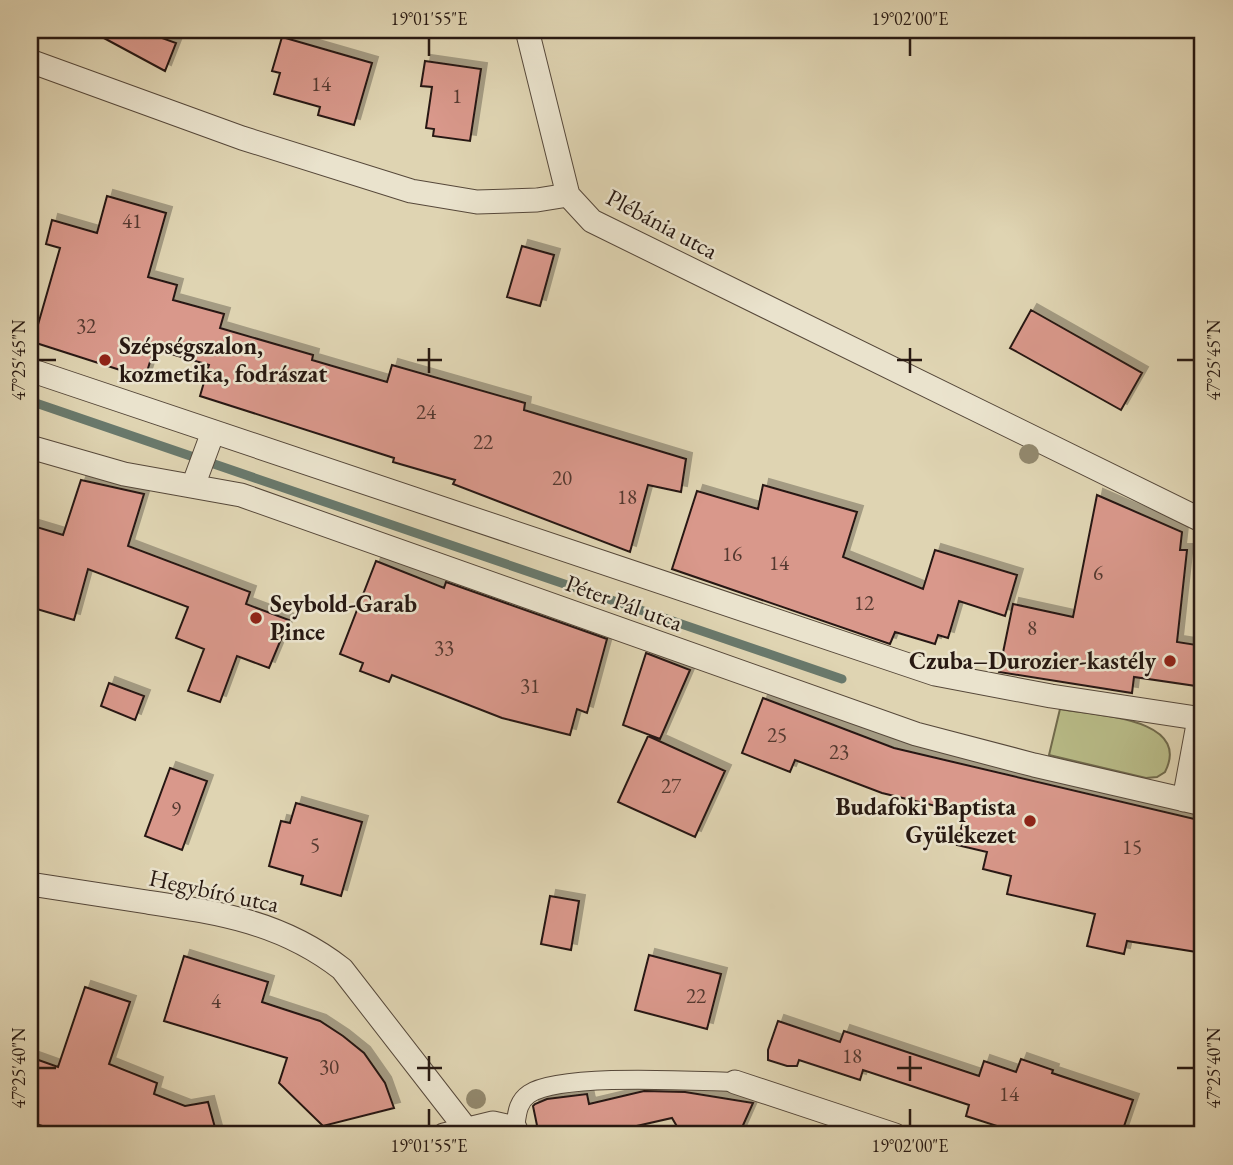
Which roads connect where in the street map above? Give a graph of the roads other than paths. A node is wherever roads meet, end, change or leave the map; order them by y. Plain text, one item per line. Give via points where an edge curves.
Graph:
1 (527, 30) edge
2 (30, 61) edge
3 (568, 195) junction
4 (30, 370) edge
5 (213, 432) junction
6 (30, 447) edge
7 (193, 486) junction
8 (1203, 521) edge
9 (1201, 719) edge
10 (1194, 802) edge
11 (30, 884) edge
12 (735, 1082) joint
13 (826, 1124) edge
14 (467, 1129) junction
15 (516, 1132) edge
16 (444, 1135) edge
17 (895, 1135) edge

1 - 3 street
2 - 3 street, Plébánia utca via 242,138 411,191 477,202
3 - 8 street, Plébánia utca via 592,221
4 - 5 street, Péter Pál utca
5 - 7 street
5 - 9 street, Péter Pál utca via 935,674
6 - 7 street, Péter Pál utca via 124,474
7 - 10 street, Péter Pál utca via 241,495 916,734
9 - 10 street
11 - 14 street, Hegybíró utca via 244,919 317,950 342,970
12 - 13 street
12 - 15 street via 619,1080 556,1085 529,1093 519,1104
13 - 17 street
14 - 15 street via 493,1123
14 - 16 street

